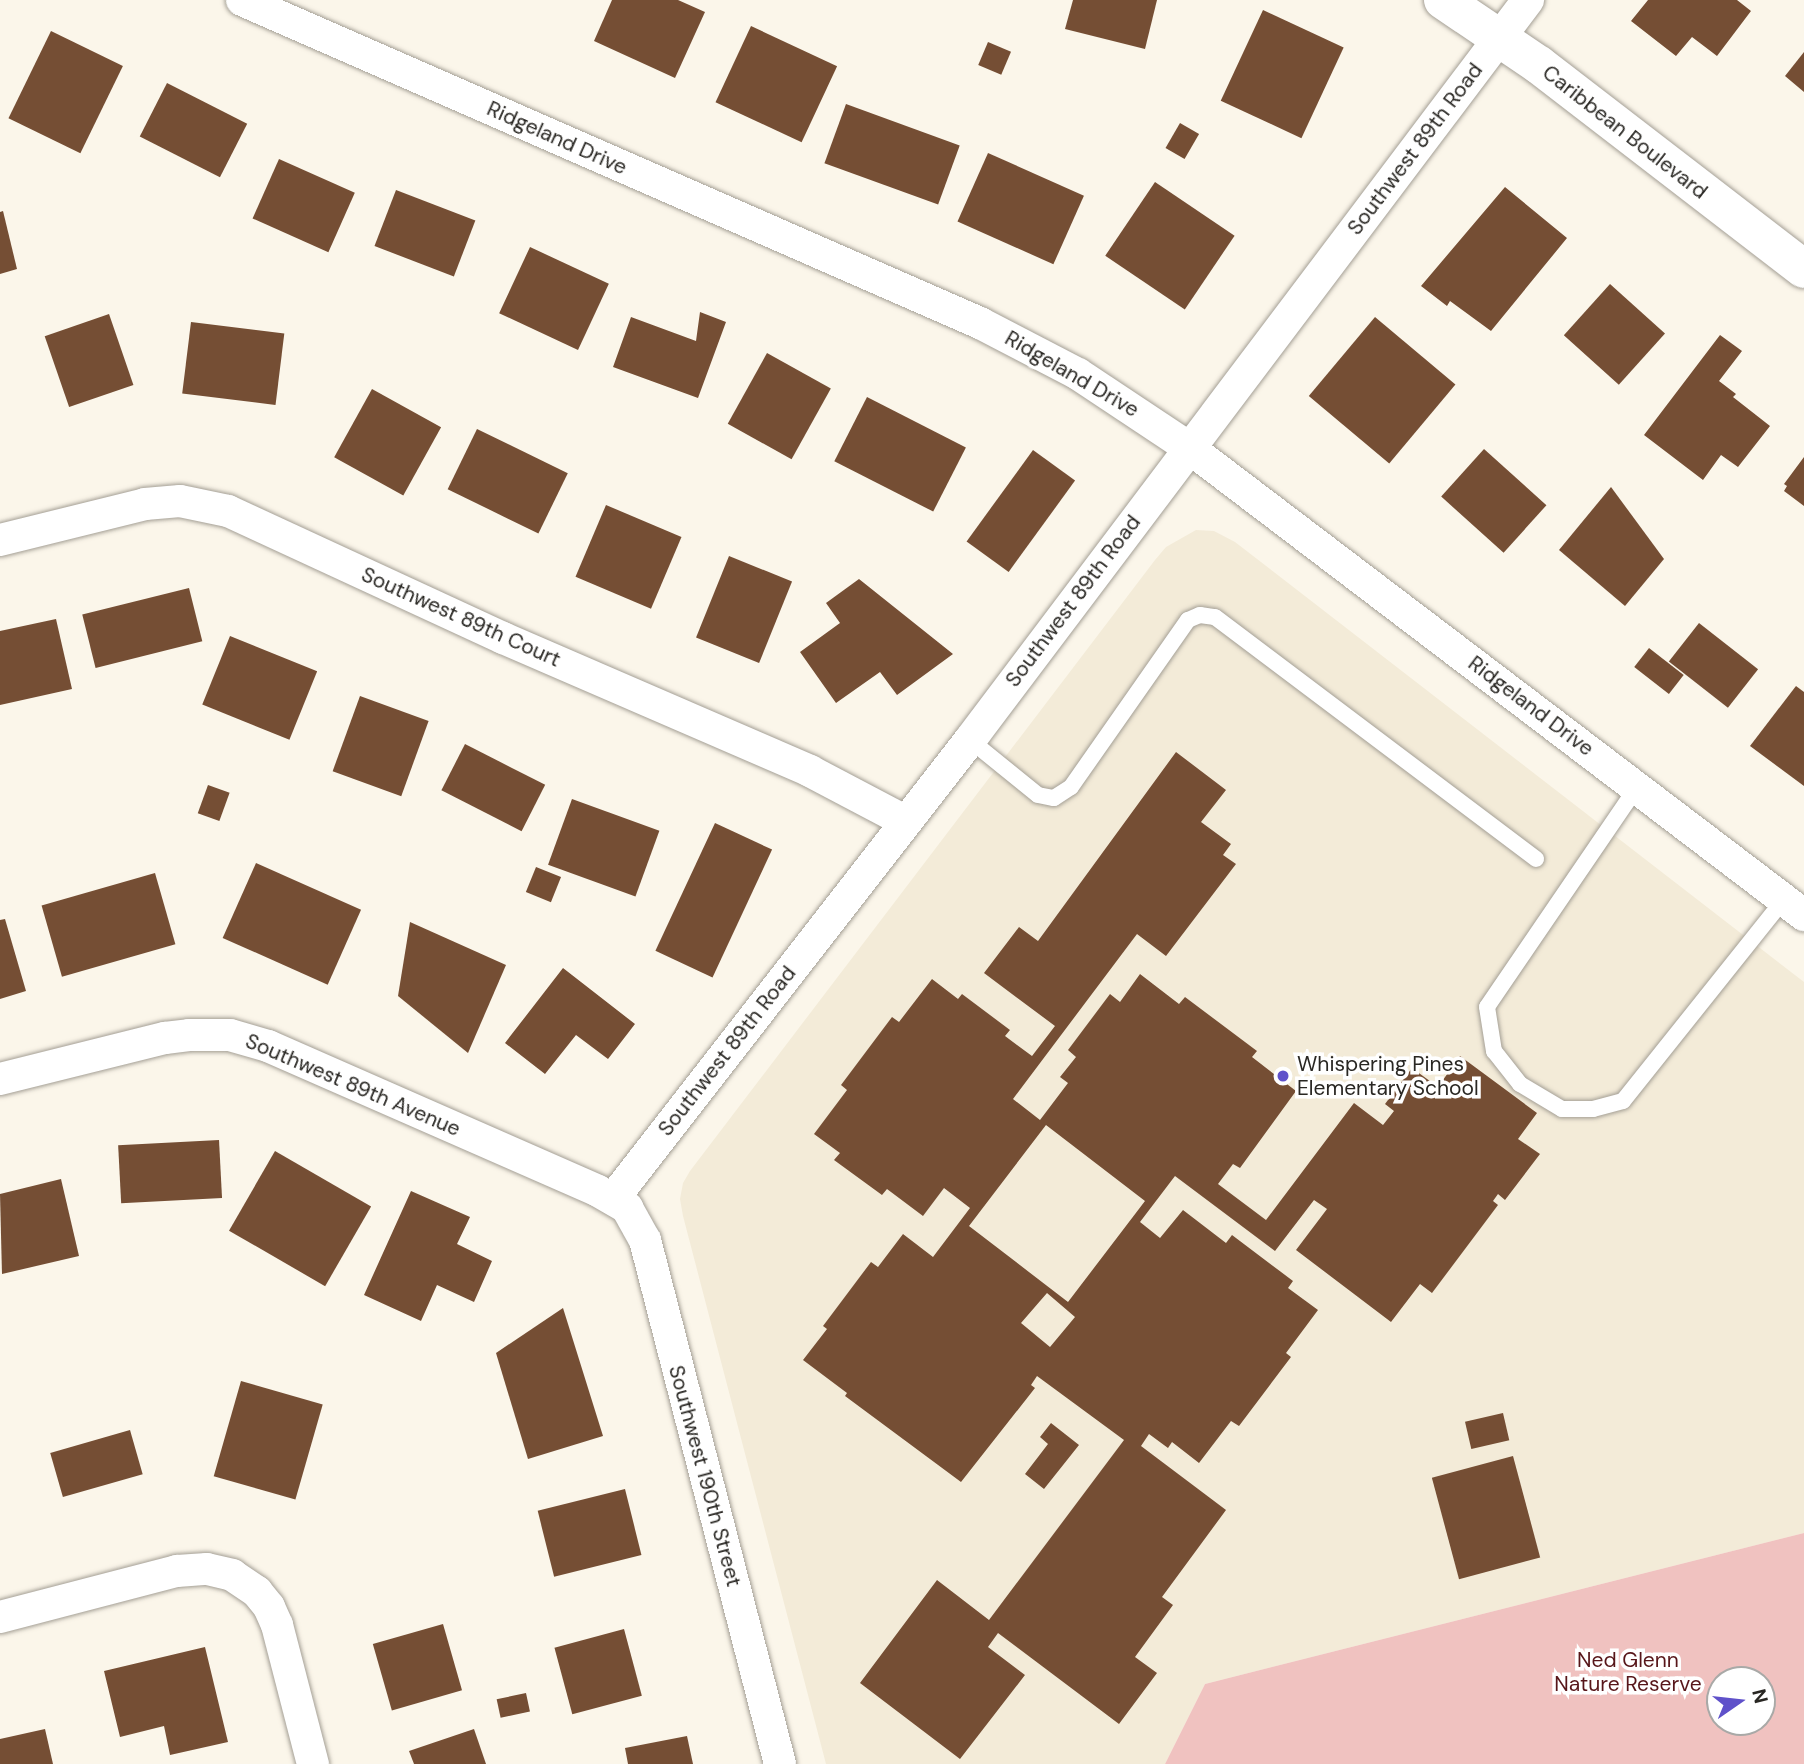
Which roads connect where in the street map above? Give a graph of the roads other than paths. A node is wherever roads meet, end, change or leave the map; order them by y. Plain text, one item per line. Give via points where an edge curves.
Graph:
1 (242, 0) edge
2 (1443, 0) edge
3 (1528, 0) edge
4 (1499, 38) junction
5 (1804, 269) edge
6 (1188, 447) junction
7 (0, 540) edge
8 (970, 740) junction
9 (1637, 787) junction
10 (905, 821) junction
11 (1536, 859) dead end
12 (1794, 907) edge
13 (0, 1079) edge
14 (613, 1199) junction
15 (0, 1617) edge
16 (313, 1764) edge
17 (780, 1764) edge

1 - 6 street, Ridgeland Drive via 981,324 1078,374
2 - 4 street, Caribbean Boulevard
3 - 4 street, Southwest 89th Road
4 - 5 street, Caribbean Boulevard
4 - 6 street, Southwest 89th Road
6 - 8 street, Southwest 89th Road
6 - 9 street, Ridgeland Drive
7 - 10 street, Southwest 89th Court via 145,504 180,501 228,511 503,638 810,771
8 - 10 street, Southwest 89th Road
8 - 11 lane via 1038,795 1054,798 1071,787 1188,620 1200,615 1215,617
9 - 12 street, Ridgeland Drive
9 - 12 lane via 1487,1007 1494,1051 1520,1084 1562,1109 1593,1109 1623,1101
10 - 14 street, Southwest 89th Road
13 - 14 street, Southwest 89th Avenue via 165,1038 230,1035 268,1046
14 - 17 street, Southwest 190th Street via 637,1221 645,1240
15 - 16 street via 177,1571 207,1569 232,1575 269,1607

